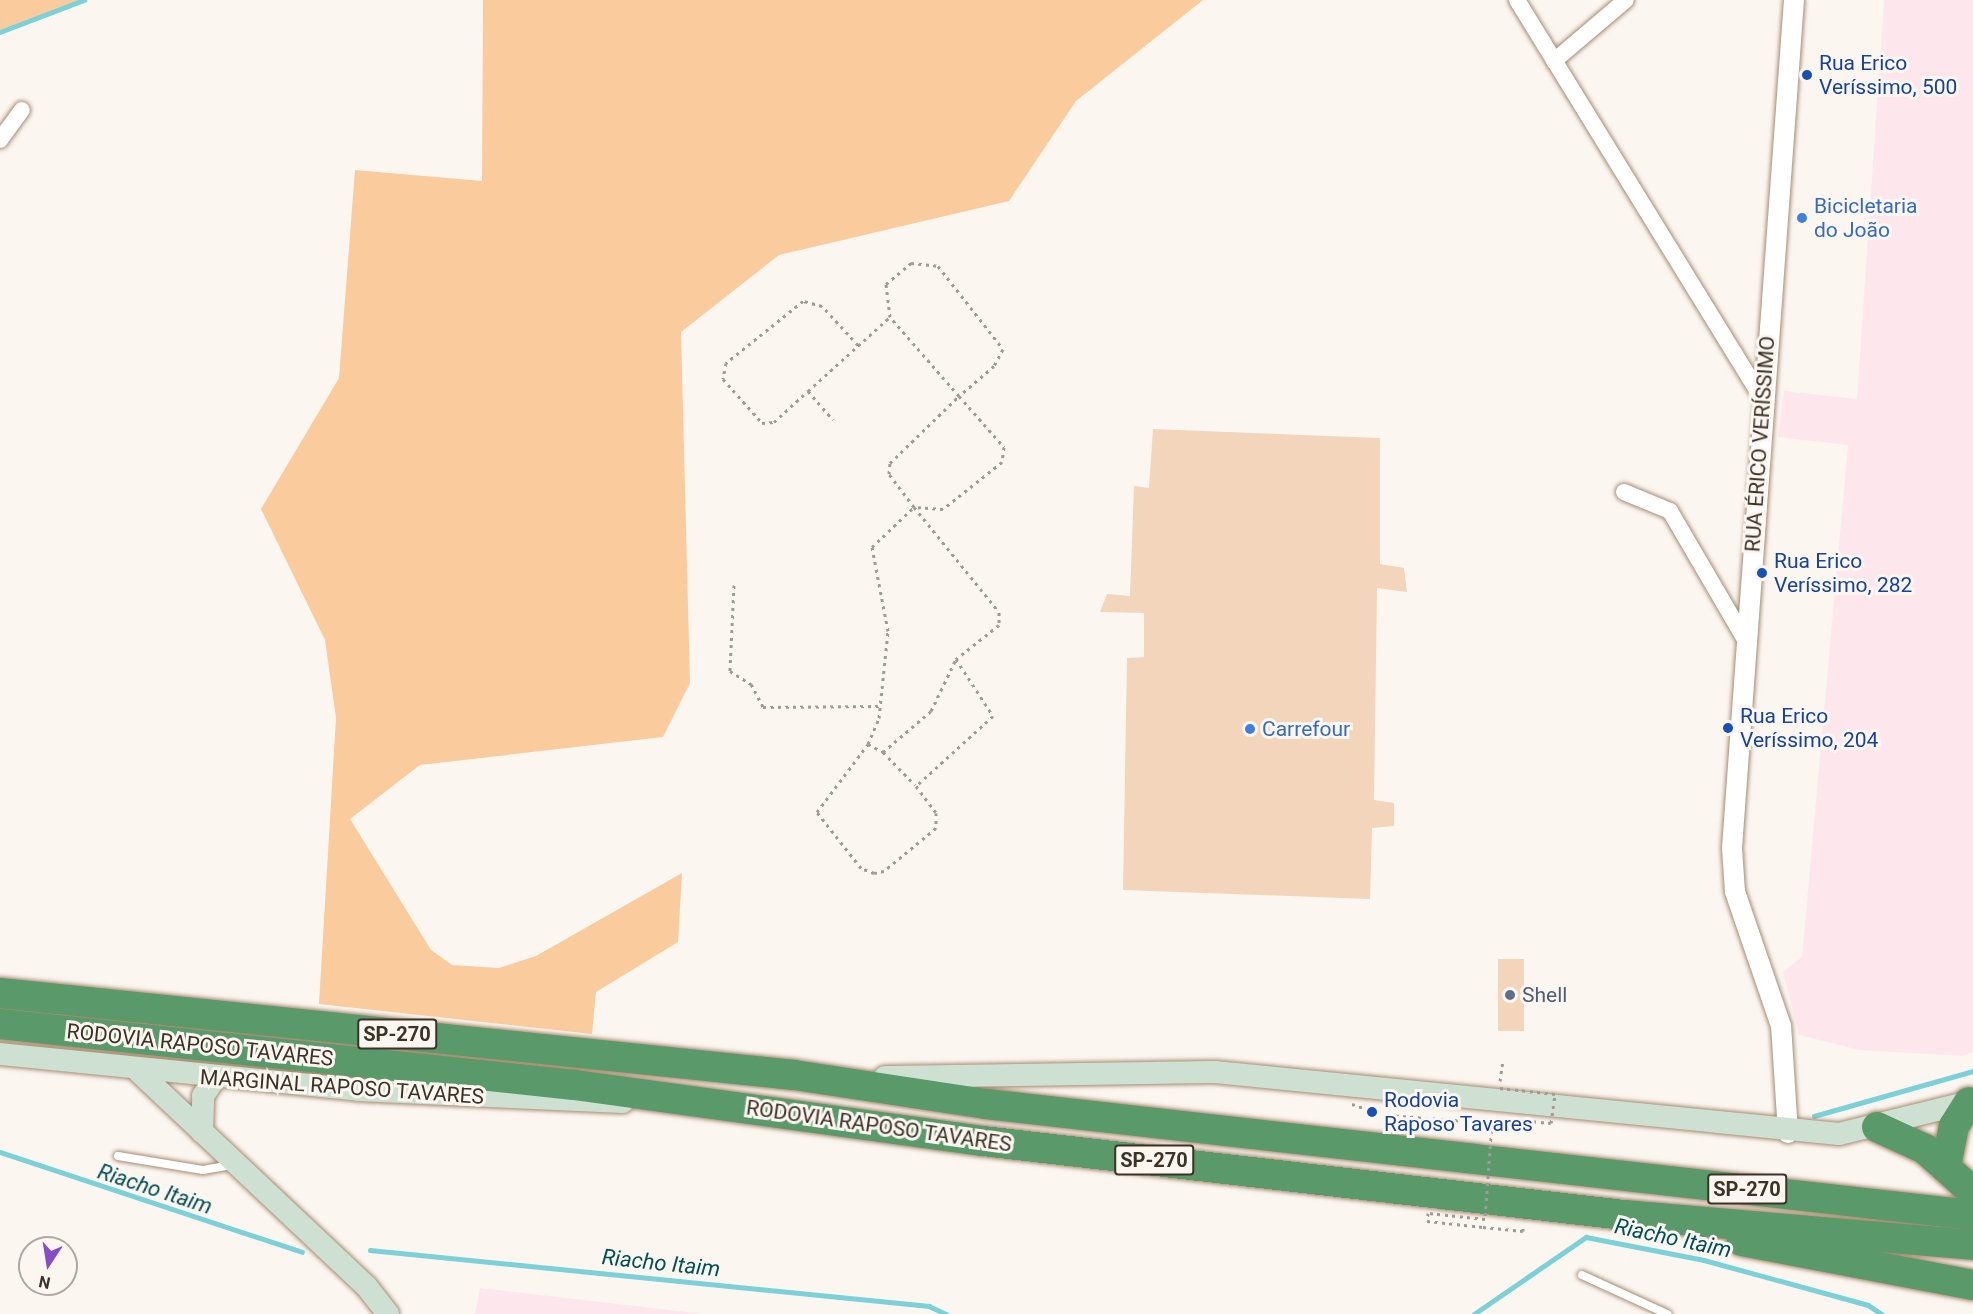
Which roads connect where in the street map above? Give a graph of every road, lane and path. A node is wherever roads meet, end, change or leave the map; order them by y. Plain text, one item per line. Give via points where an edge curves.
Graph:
1 (1517, 0) edge
2 (1626, 0) edge
3 (1794, 0) edge
4 (1554, 60) junction
5 (22, 110) dead end
6 (0, 140) edge
7 (890, 317) junction
8 (858, 345) junction
9 (808, 391) junction
10 (959, 396) junction
11 (1764, 402) junction
12 (833, 420) dead end
13 (1624, 492) dead end
14 (914, 507) junction
15 (734, 585) dead end
16 (1746, 641) junction
17 (956, 659) junction
18 (882, 706) junction
19 (868, 744) junction
20 (883, 752) junction
21 (916, 786) junction
22 (0, 993) edge
23 (0, 1024) edge
24 (0, 1054) edge
25 (1503, 1060) dead end
26 (139, 1072) junction
27 (794, 1075) junction
28 (216, 1077) junction
29 (685, 1100) junction
30 (1971, 1102) edge
31 (1364, 1109) dead end
32 (1369, 1110) dead end
33 (1388, 1115) dead end
34 (1492, 1124) junction
35 (1877, 1127) junction
36 (202, 1132) junction
37 (1788, 1133) junction
38 (118, 1156) dead end
39 (236, 1163) junction
40 (1946, 1166) junction
41 (1973, 1192) edge
42 (1624, 1215) junction
43 (1973, 1215) edge
44 (1483, 1227) dead end
45 (1973, 1245) edge
46 (1582, 1275) dead end
47 (1973, 1285) edge
48 (388, 1314) edge
49 (1667, 1314) edge

1 - 4 street
2 - 4 street
3 - 11 street, RUA ÉRICO VERÍSSIMO
4 - 11 street
5 - 6 street
7 - 8 path
7 - 10 path
7 - 10 path via 885,295 892,274 911,263 938,267 1003,349 994,366
8 - 9 path
8 - 9 path via 822,306 802,301 722,371 723,380 762,423 774,422
9 - 12 path
10 - 14 path via 890,463 890,474
10 - 14 path via 1004,447 1002,462 943,509
11 - 16 street, RUA ÉRICO VERÍSSIMO
13 - 16 street via 1670,512
14 - 17 path via 999,612 999,625
14 - 18 path via 872,547 888,631
15 - 18 path via 730,671 751,684 763,707
16 - 37 street, RUA ÉRICO VERÍSSIMO via 1732,859 1736,892 1781,1026
17 - 20 path via 931,711
17 - 21 path via 993,716
18 - 19 path
19 - 20 path
19 - 21 path via 817,812 861,868 884,871 936,828 936,813
20 - 21 path
22 - 27 highway, RODOVIA RAPOSO TAVARES / SP-270
23 - 29 highway, RODOVIA RAPOSO TAVARES / SP-270
24 - 26 main road, MARGINAL RAPOSO TAVARES
25 - 34 path, bridge via 1499,1089 1555,1094 1551,1123 1496,1118
26 - 28 main road, MARGINAL RAPOSO TAVARES
26 - 36 main road
27 - 37 main road via 983,1079 1122,1070 1215,1072 1647,1113
27 - 43 highway, RODOVIA RAPOSO TAVARES / SP-270 via 986,1104
28 - 29 main road, MARGINAL RAPOSO TAVARES via 573,1103
28 - 36 main road via 203,1096
29 - 42 highway, RODOVIA RAPOSO TAVARES / SP-270 via 983,1141
30 - 35 main road
30 - 40 highway via 1954,1126
31 - 32 path
33 - 34 path, bridge
34 - 44 path, bridge via 1485,1219 1428,1213 1427,1221
35 - 37 main road via 1839,1134
35 - 40 highway via 1906,1137
36 - 39 main road
38 - 39 lane via 203,1170
39 - 48 main road via 367,1287
40 - 41 highway
42 - 45 highway, RODOVIA RAPOSO TAVARES / SP-270
42 - 47 highway
46 - 49 lane

